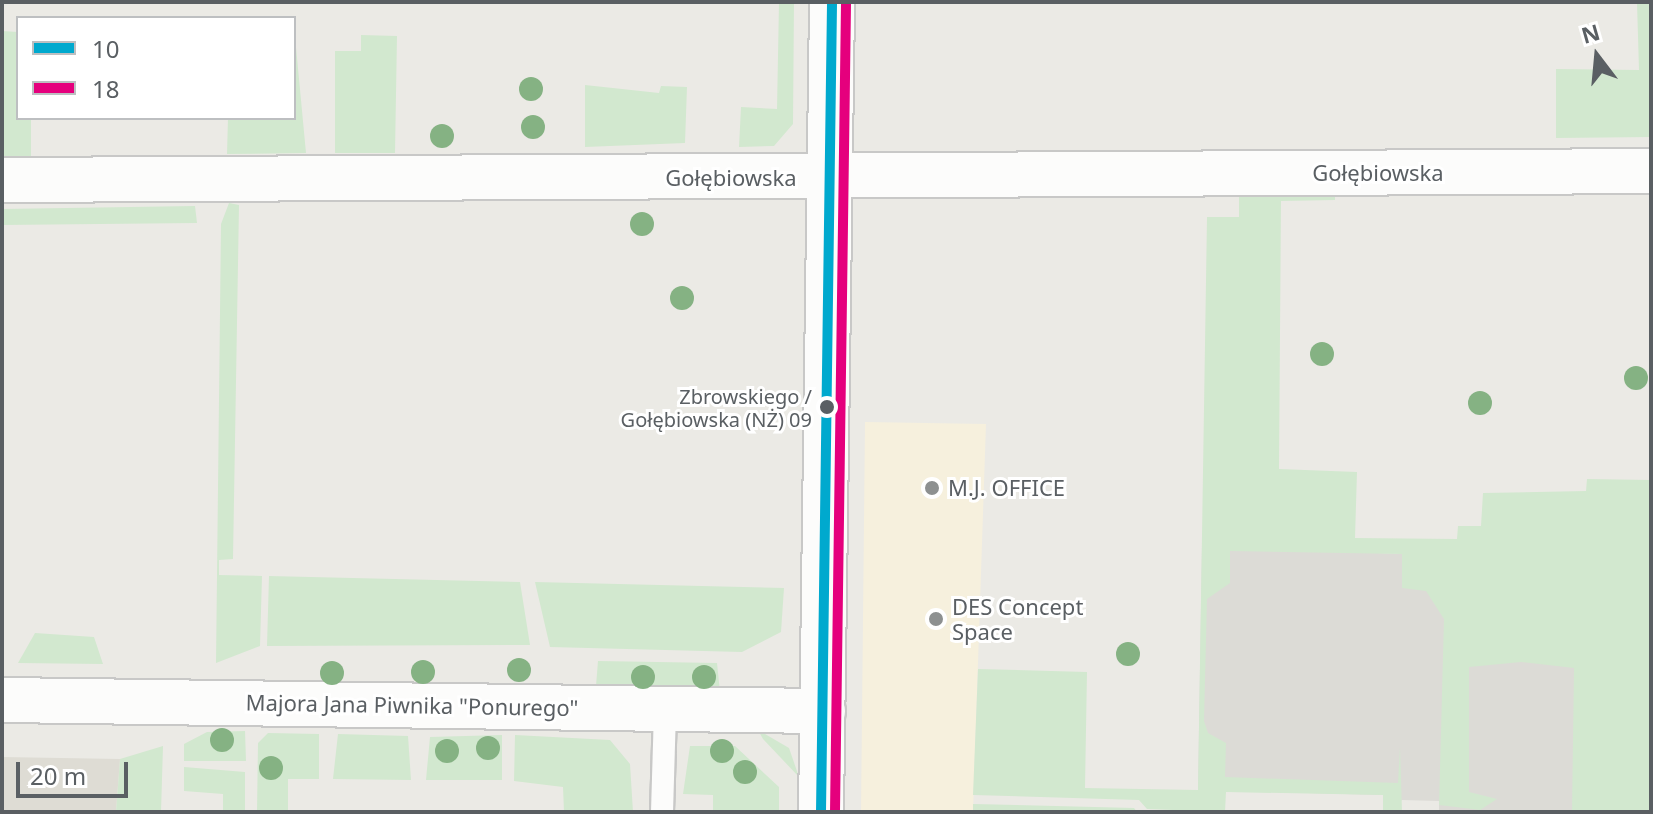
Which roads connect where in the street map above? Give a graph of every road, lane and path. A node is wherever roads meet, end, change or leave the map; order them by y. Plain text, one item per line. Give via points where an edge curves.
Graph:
1 (832, 2) edge
2 (1651, 171) edge
3 (829, 178) junction
4 (2, 180) edge
5 (2, 700) edge
6 (665, 709) junction
7 (823, 711) junction
8 (662, 812) edge
9 (821, 812) edge

1 - 3 street
2 - 3 street, Gołębiowska
3 - 4 street, Gołębiowska
3 - 7 street
5 - 6 street, Majora Jana Piwnika "Ponurego"
6 - 7 street, Majora Jana Piwnika "Ponurego"
6 - 8 lane
7 - 9 street

